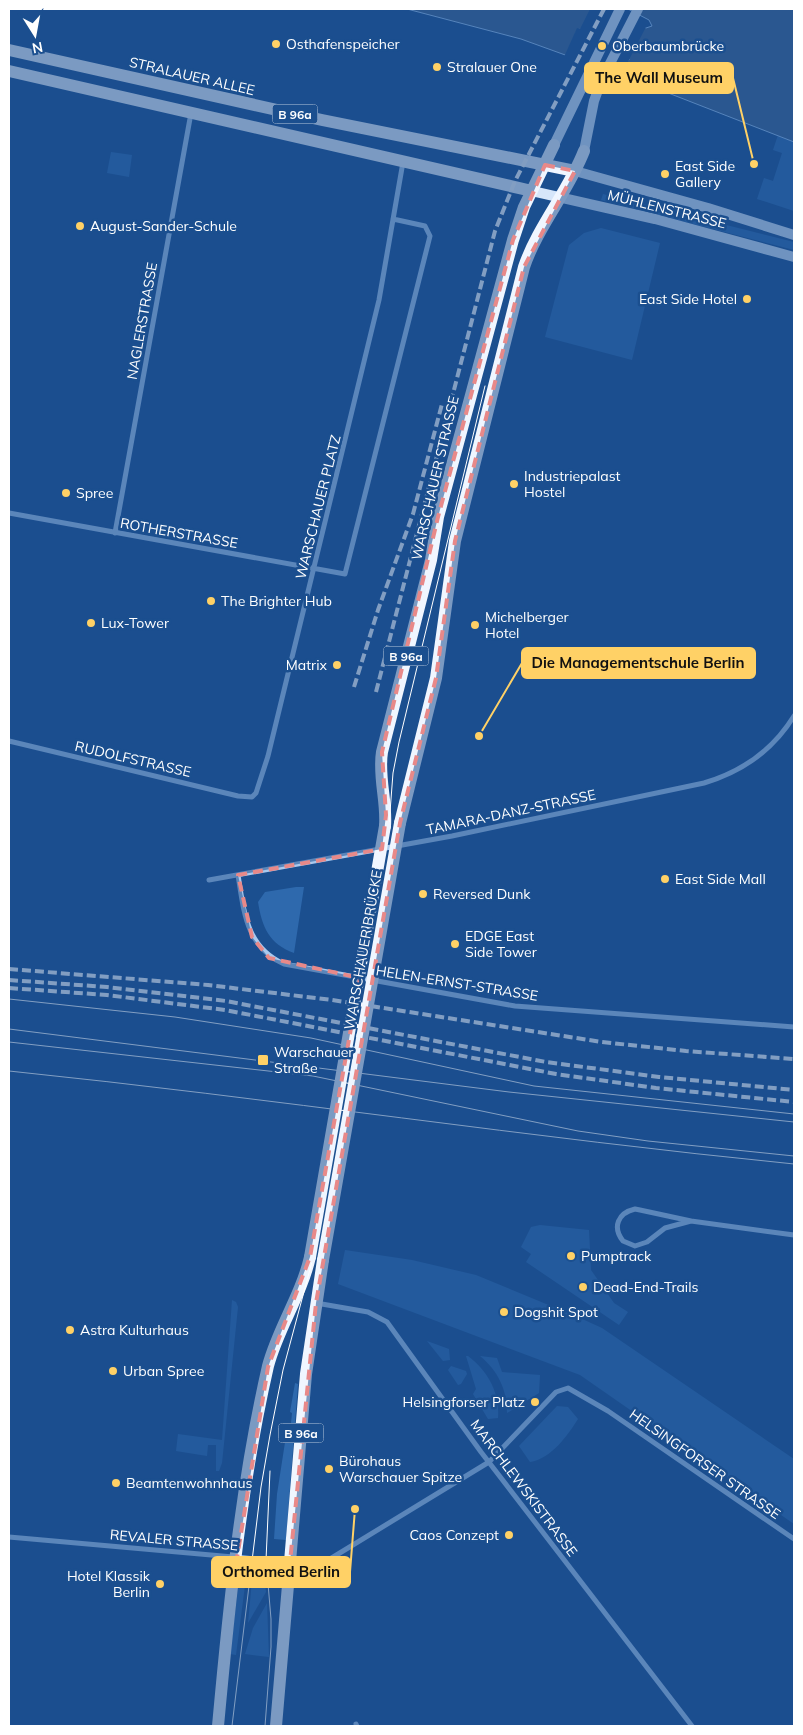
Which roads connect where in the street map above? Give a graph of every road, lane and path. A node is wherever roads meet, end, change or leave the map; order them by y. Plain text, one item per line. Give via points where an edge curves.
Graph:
1 (620, 9) edge
2 (638, 9) edge
3 (9, 50) edge
4 (9, 72) edge
5 (192, 113) junction
6 (554, 145) joint
7 (584, 151) joint
8 (403, 161) junction
9 (545, 165) junction
10 (575, 171) junction
11 (532, 192) junction
12 (559, 198) junction
13 (393, 219) junction
14 (794, 235) edge
15 (794, 257) edge
16 (9, 513) edge
17 (114, 533) junction
18 (314, 569) junction
19 (794, 716) edge
20 (9, 741) edge
21 (252, 797) joint
22 (385, 826) joint
23 (238, 874) junction
24 (209, 880) dead end
25 (794, 1027) edge
26 (691, 1221) junction
27 (794, 1235) edge
28 (317, 1259) junction
29 (295, 1301) junction
30 (316, 1303) junction
31 (489, 1462) junction
32 (9, 1537) edge
33 (794, 1540) edge
34 (237, 1558) junction
35 (290, 1562) junction
36 (218, 1726) edge
37 (276, 1726) edge
38 (692, 1726) edge

1 - 6 main road
2 - 7 main road via 602,79
3 - 9 main road, STRALAUER ALLEE / B 96a via 322,120
4 - 5 main road, B 96a
5 - 8 main road, B 96a
5 - 17 street, NAGLERSTRASSE
6 - 9 main road, WARSCHAUER STRASSE / B 96a
7 - 10 main road, B 96a
8 - 11 main road, B 96a
8 - 13 street, WARSCHAUER PLATZ
9 - 10 main road, STRALAUER ALLEE / B 96a
9 - 11 main road, WARSCHAUER STRASSE / B 96a
10 - 12 main road, B 96a
10 - 14 main road, MÜHLENSTRASSE
11 - 12 main road, MÜHLENSTRASSE
11 - 22 main road, WARSCHAUER STRASSE / B 96a via 513,240 474,380 384,743 380,773
12 - 15 main road, MÜHLENSTRASSE via 655,219
12 - 28 main road, WARSCHAUER BRÜCKE / B 96a, bridge via 524,267 457,532 436,678 400,823
13 - 18 street, WARSCHAUER PLATZ via 379,300
13 - 18 street, ROTHERSTRASSE via 425,226 430,236 344,574
16 - 17 street, ROTHERSTRASSE
17 - 18 street, ROTHERSTRASSE
18 - 21 street, WARSCHAUER PLATZ via 268,756
19 - 23 street, TAMARA-DANZ-STRASSE via 781,735 759,755 735,771 712,780 452,836
20 - 21 street, RUDOLFSTRASSE
22 - 28 main road, WARSCHAUER BRÜCKE / B 96a, bridge
23 - 24 street, TAMARA-DANZ-STRASSE
23 - 25 street, HELEN-ERNST-STRASSE via 252,937 269,958 284,964 515,1006
26 - 26 street via 635,1209 623,1214 617,1230 623,1241 635,1246 647,1242 665,1228
26 - 27 street
28 - 29 main road, B 96a
28 - 30 main road, B 96a
29 - 30 main road
29 - 34 main road, B 96a via 280,1329 268,1367
30 - 31 street, MARCHLEWSKISTRASSE via 368,1312 387,1322
30 - 35 main road, B 96a via 306,1374
31 - 33 street, HELSINGFORSER STRASSE via 556,1392 568,1388
31 - 35 street, REVALER STRASSE via 331,1559 316,1564
31 - 38 street, MARCHLEWSKISTRASSE
32 - 34 street, REVALER STRASSE
34 - 35 street, REVALER STRASSE
34 - 36 main road, B 96a
35 - 37 main road, B 96a

